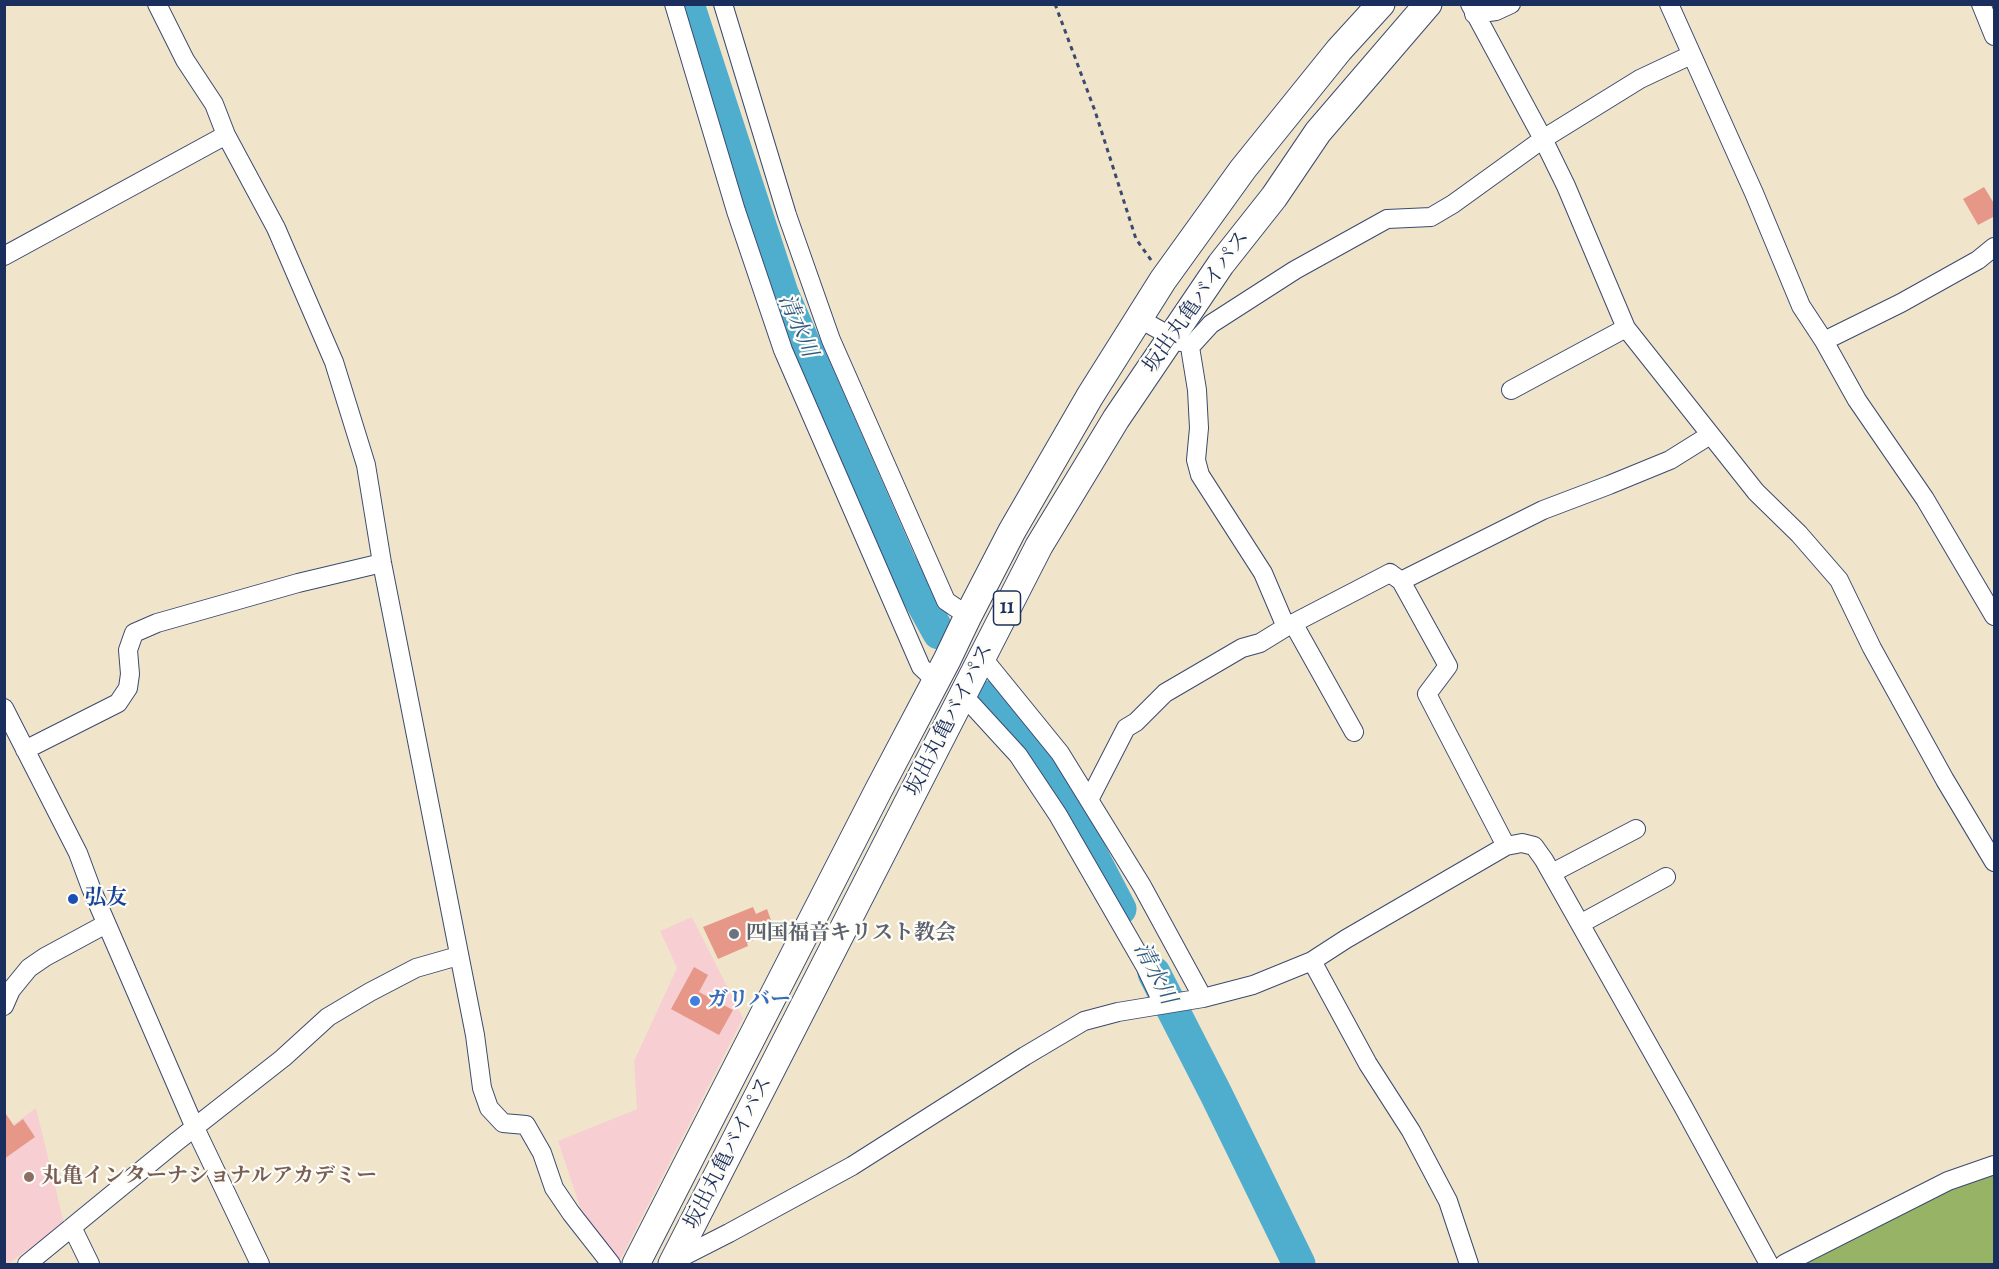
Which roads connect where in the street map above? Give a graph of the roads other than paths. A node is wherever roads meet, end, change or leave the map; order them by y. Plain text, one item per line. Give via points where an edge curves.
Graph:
1 (157, 4) edge
2 (674, 4) edge
3 (723, 4) edge
4 (1381, 4) edge
5 (1428, 4) edge
6 (1511, 4) edge
7 (1670, 4) edge
8 (1981, 4) edge
9 (1472, 9) edge
10 (1995, 36) edge
11 (1691, 55) junction
12 (226, 135) junction
13 (1543, 139) junction
14 (1995, 247) edge
15 (4, 256) edge
16 (1138, 318) junction
17 (1626, 328) junction
18 (1824, 341) junction
19 (1180, 342) junction
20 (1511, 390) dead end
21 (1710, 435) junction
22 (382, 564) junction
23 (1401, 580) junction
24 (968, 616) junction
25 (1995, 616) edge
26 (1290, 625) junction
27 (982, 657) junction
28 (936, 681) junction
29 (963, 695) junction
30 (4, 708) edge
31 (1354, 732) dead end
32 (25, 750) junction
33 (1089, 800) junction
34 (1636, 829) dead end
35 (1506, 846) junction
36 (1995, 862) edge
37 (1552, 873) junction
38 (1666, 877) dead end
39 (106, 924) junction
40 (1581, 924) junction
41 (458, 956) junction
42 (1312, 961) junction
43 (1203, 998) junction
44 (1163, 1004) junction
45 (4, 1006) edge
46 (195, 1128) junction
47 (1995, 1166) edge
48 (72, 1227) junction
49 (673, 1263) edge
50 (27, 1264) edge
51 (90, 1264) edge
52 (260, 1264) edge
53 (611, 1264) edge
54 (636, 1264) edge
55 (1469, 1264) edge
56 (1769, 1264) edge
57 (1784, 1264) edge

1 - 12 street via 185,60 214,104
2 - 28 street via 736,211 783,350 921,668
3 - 24 street via 831,340 946,601
4 - 16 highway, 坂出丸亀バイパス / 11 via 1243,169
5 - 19 highway, 坂出丸亀バイパス / 11 via 1318,132 1274,197 1221,264
6 - 9 street via 1496,11
7 - 11 street
8 - 10 street
9 - 13 street
11 - 13 street via 1640,79
11 - 18 street via 1801,306
12 - 15 street
12 - 22 street via 276,228 334,362 366,465
13 - 17 street
13 - 19 street via 1431,217 1387,219 1295,270
14 - 18 street via 1901,303
16 - 19 street
16 - 24 highway, 坂出丸亀バイパス / 11 via 1078,415
17 - 20 street
17 - 21 street
18 - 25 street via 1857,400 1925,499
19 - 26 street via 1197,390 1196,460 1200,475 1263,573
19 - 27 highway, 坂出丸亀バイパス / 11 via 1116,419 1039,546
21 - 23 street via 1670,460 1543,510
21 - 36 street via 1756,492 1839,580 1883,668
22 - 32 street via 287,586 134,633 128,650 128,688 118,703
22 - 41 street
23 - 26 street via 1390,573
23 - 35 street via 1448,666 1427,694
24 - 28 highway, 坂出丸亀バイパス / 11
26 - 31 street
26 - 33 street via 1165,693 1126,728
27 - 29 highway, 坂出丸亀バイパス / 11
27 - 33 street via 1060,753
28 - 54 highway, 坂出丸亀バイパス / 11
29 - 44 street via 1018,755 1058,815
29 - 49 highway, 坂出丸亀バイパス / 11
30 - 32 street
32 - 39 street via 78,853
33 - 43 street via 1142,886
34 - 37 street
35 - 37 street via 1534,846
35 - 42 street
37 - 40 street
38 - 40 street
39 - 45 street via 28,968
39 - 46 street
40 - 56 street
41 - 46 street via 416,968 328,1017
41 - 53 street via 489,1108 502,1124 526,1125 542,1153 554,1188
42 - 43 street via 1253,985
42 - 55 street via 1448,1202
43 - 44 street
44 - 49 street via 1084,1021 852,1166
46 - 48 street
46 - 52 street
47 - 57 street via 1948,1181
48 - 50 street
48 - 51 street

